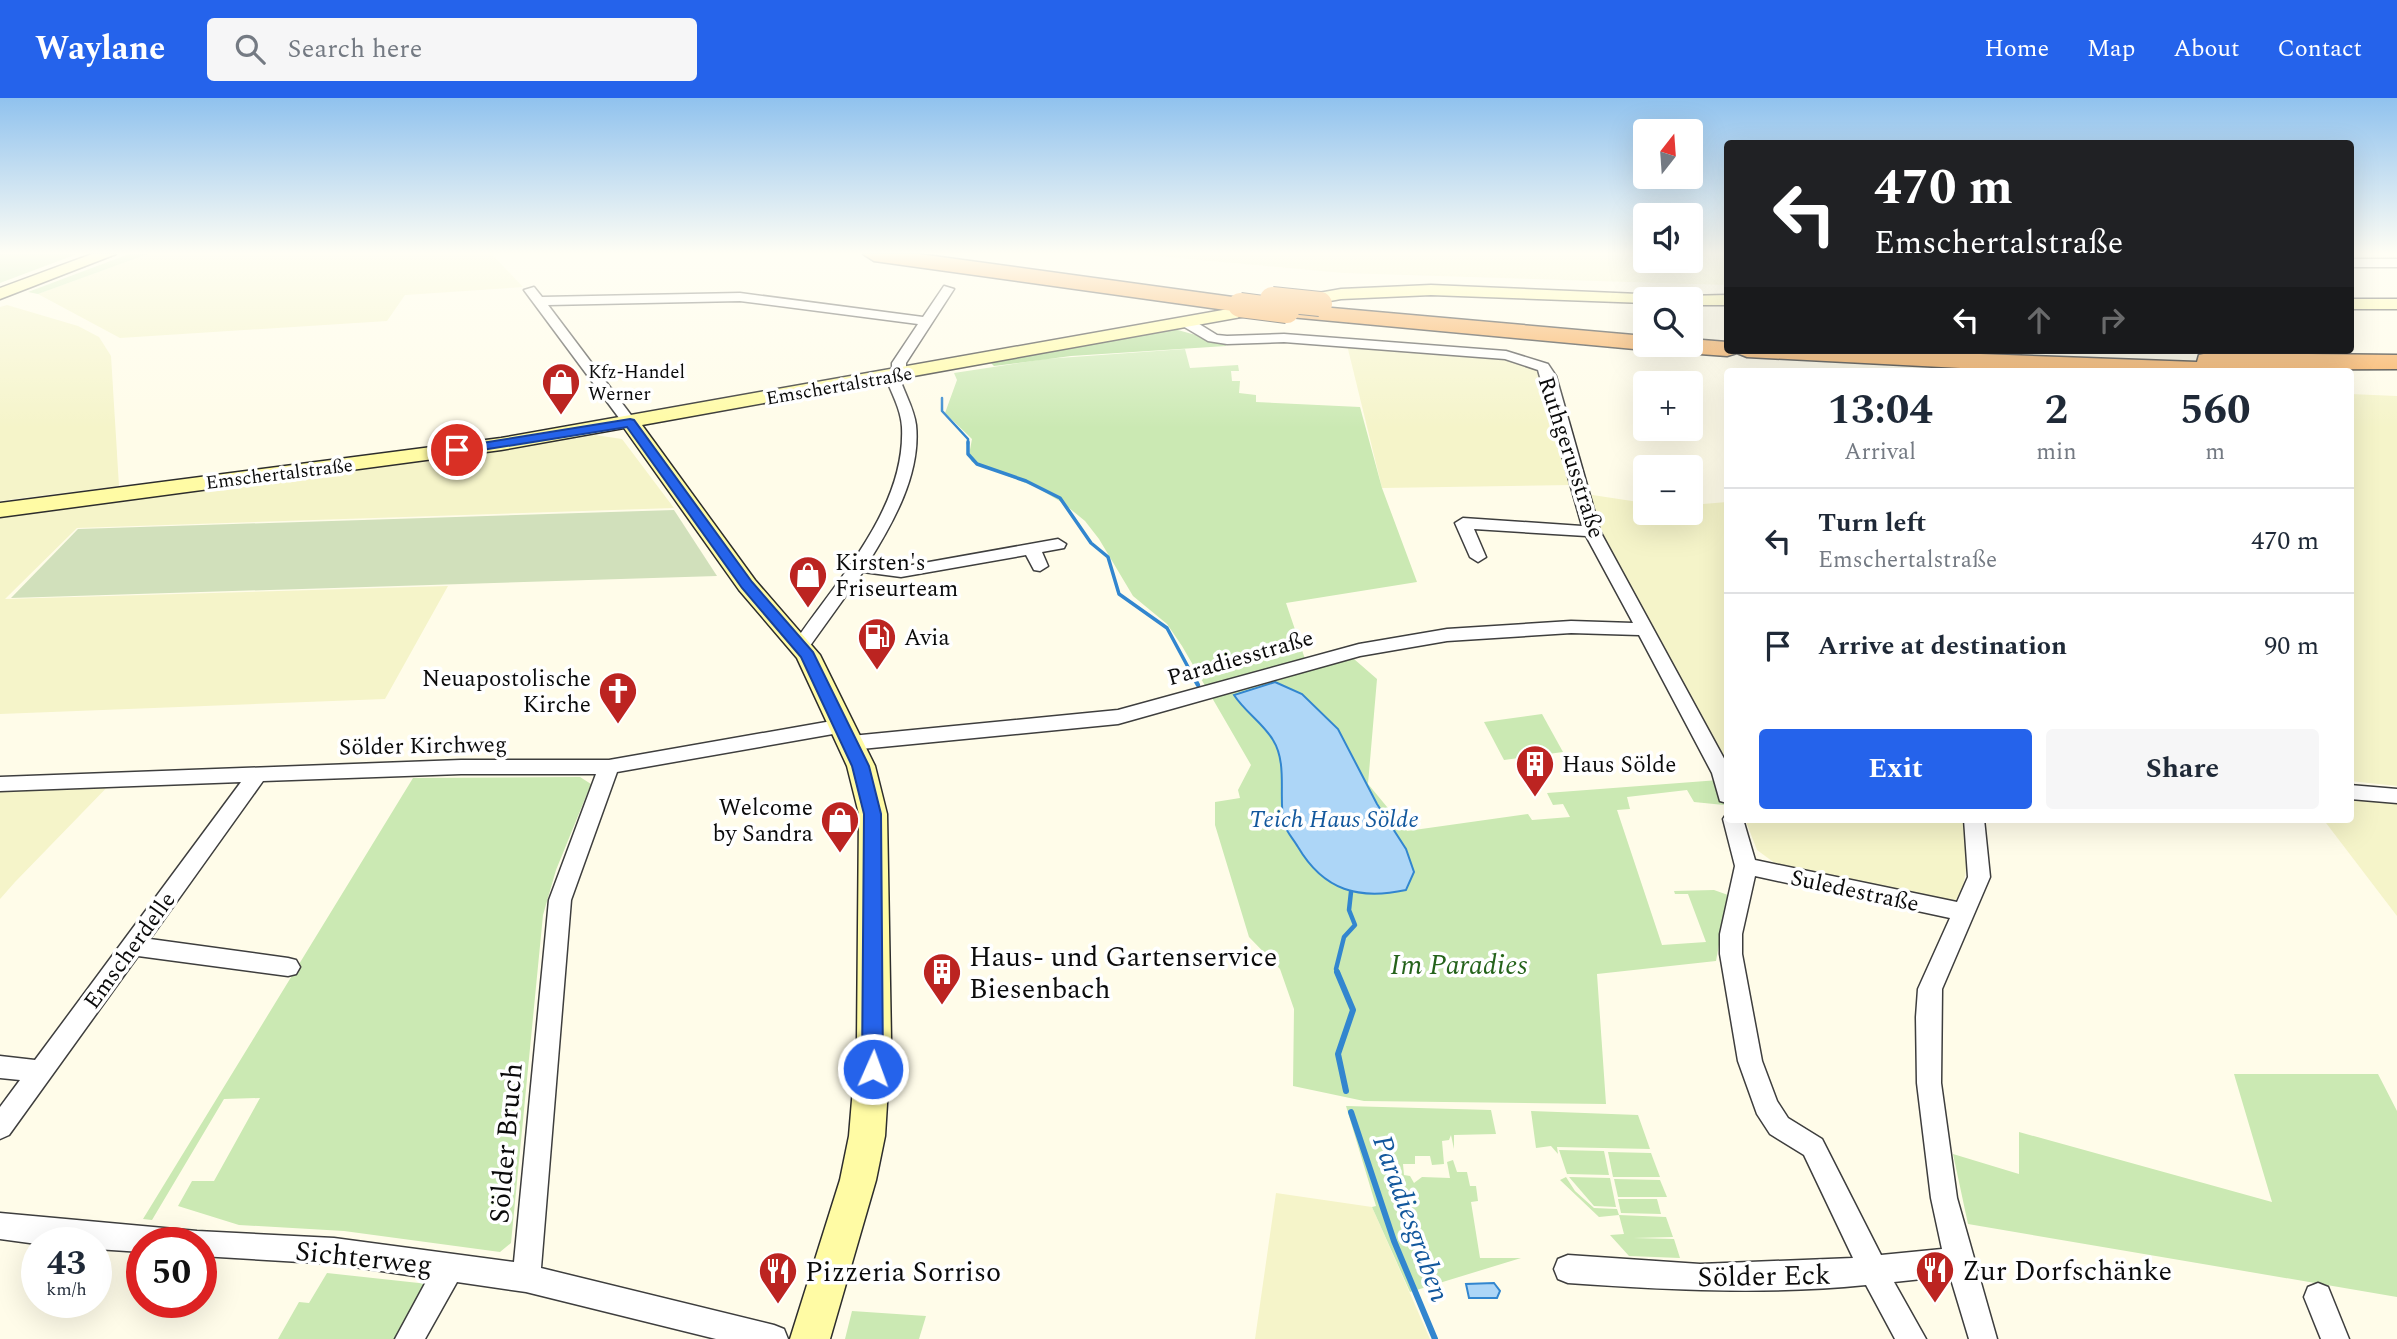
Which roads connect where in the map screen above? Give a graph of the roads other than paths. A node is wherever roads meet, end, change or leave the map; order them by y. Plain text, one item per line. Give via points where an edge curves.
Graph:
1 (547, 312) edge
2 (855, 312) edge
3 (932, 312) edge
4 (1241, 312) edge
5 (1346, 312) edge
6 (1406, 312) edge
7 (925, 321) junction
8 (1186, 322) junction
9 (1633, 333) edge
10 (1703, 338) edge
11 (1724, 340) edge
12 (1633, 342) edge
13 (1703, 347) edge
14 (1724, 349) edge
15 (1815, 354) edge
16 (2043, 354) edge
17 (2397, 362) edge
18 (2145, 368) edge
19 (2354, 372) edge
20 (2397, 373) edge
21 (895, 375) junction
22 (630, 423) junction
23 (0, 510) edge
24 (1592, 531) junction
25 (1058, 544) dead end
26 (1032, 549) junction
27 (1478, 557) dead end
28 (855, 566) junction
29 (1040, 566) dead end
30 (1642, 629) junction
31 (801, 646) junction
32 (847, 735) junction
33 (609, 767) junction
34 (258, 774) junction
35 (1724, 782) edge
36 (0, 784) edge
37 (2354, 792) edge
38 (2397, 796) edge
39 (1734, 823) edge
40 (1974, 823) edge
41 (1746, 866) junction
42 (1965, 913) junction
43 (132, 946) junction
44 (288, 967) dead end
45 (0, 1067) edge
46 (41, 1071) junction
47 (0, 1127) edge
48 (0, 1226) edge
49 (126, 1238) edge
50 (217, 1244) edge
51 (1959, 1261) junction
52 (450, 1267) junction
53 (1569, 1269) dead end
54 (1875, 1270) junction
55 (526, 1278) junction
56 (2318, 1297) dead end
57 (409, 1339) edge
58 (774, 1339) edge
59 (810, 1339) edge
60 (1912, 1339) edge
61 (1983, 1339) edge
62 (2335, 1339) edge

1 - 22 street
2 - 7 street
3 - 7 street
4 - 8 main road, Emschertalstraße
5 - 12 highway
6 - 9 highway, bridge
7 - 21 street
8 - 21 main road, Emschertalstraße
8 - 24 street, Ruthgerusstraße via 1213,338 1227,340 1311,340 1506,355 1544,366
10 - 11 highway
13 - 14 highway
15 - 18 highway
16 - 17 highway
19 - 20 highway
21 - 22 main road, Emschertalstraße
21 - 28 street via 908,422 908,460 891,508
22 - 23 main road, Emschertalstraße via 475,448
22 - 31 main road via 747,585
24 - 27 street via 1463,523
24 - 30 street, Ruthgerusstraße
25 - 26 street
26 - 28 street via 901,572
26 - 29 street
28 - 31 street
30 - 32 street, Paradiesstraße via 1557,628 1447,635 1340,654 1118,718
30 - 35 street, Ruthgerusstraße
31 - 32 main road
32 - 33 street, Sölder Kirchweg via 693,750
32 - 59 main road via 868,789 875,844 872,1075 858,1180
33 - 34 street, Sölder Kirchweg
33 - 55 street, Sölder Bruch via 560,900
34 - 36 street, Sölder Kirchweg
34 - 43 street, Emscherdelle
37 - 38 street
39 - 41 street
40 - 42 street via 1979,877
41 - 42 street, Suledestraße
41 - 54 street via 1731,954 1750,1061 1766,1106 1779,1126 1813,1147
42 - 51 street via 1930,989 1927,1017 1935,1141
43 - 44 street
43 - 46 street, Emscherdelle
45 - 46 street
46 - 47 street, Emscherdelle
48 - 49 street
50 - 52 street, Sichterweg via 334,1251
51 - 54 street, Sölder Eck
51 - 61 street
52 - 55 street, Sichterweg
52 - 57 street
53 - 54 street, Sölder Eck via 1700,1278
54 - 60 street
55 - 58 street
56 - 62 street

